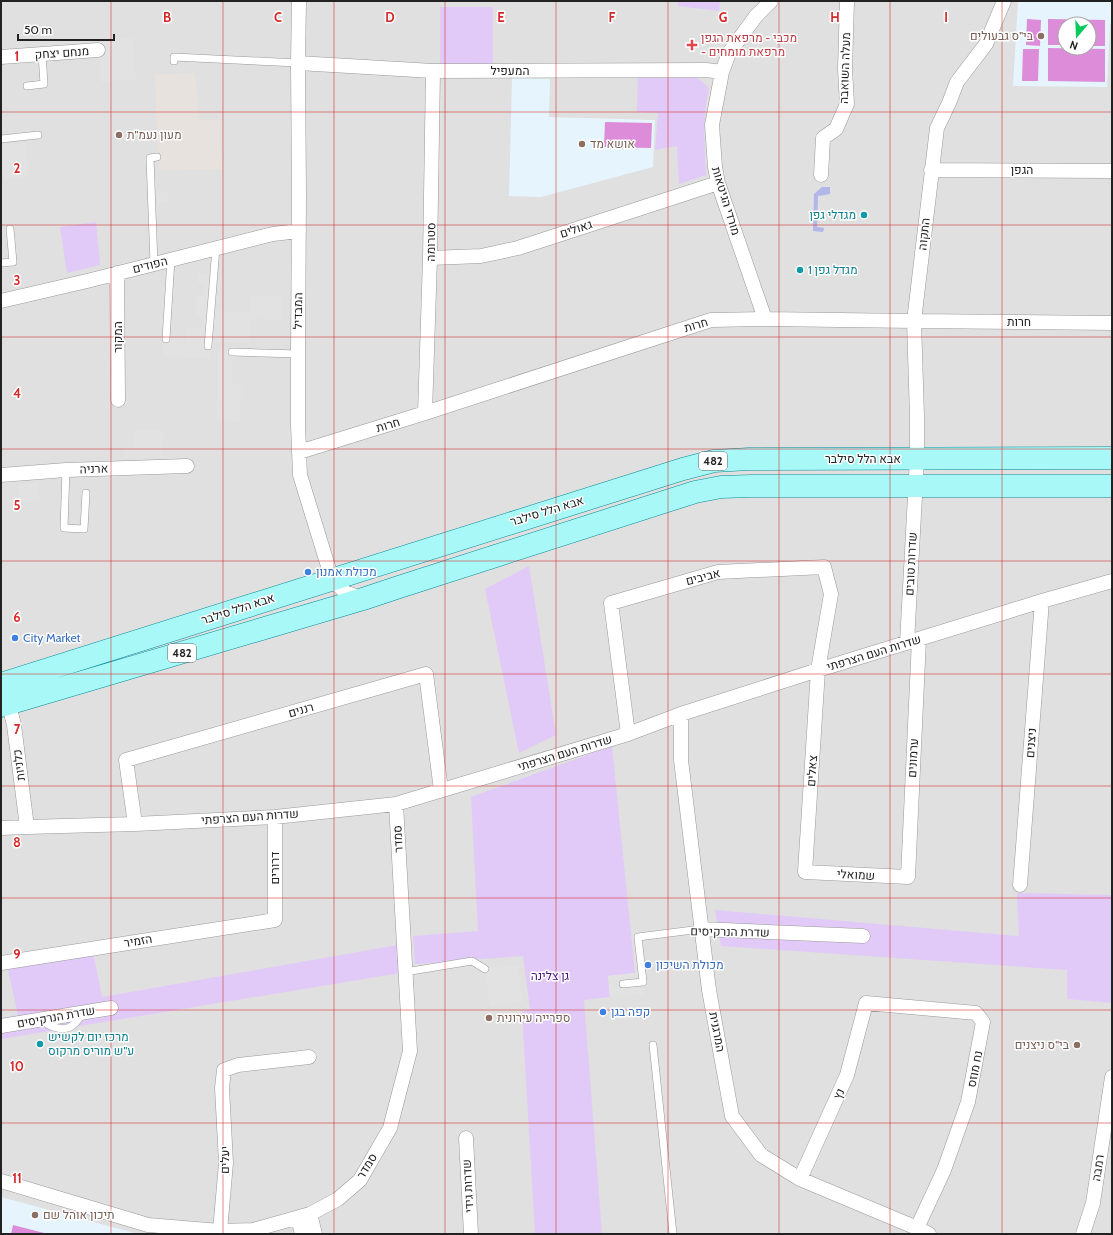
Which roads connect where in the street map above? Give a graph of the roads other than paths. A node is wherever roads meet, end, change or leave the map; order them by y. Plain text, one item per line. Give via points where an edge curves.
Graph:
1 (299, 1) edge
2 (772, 1) edge
3 (847, 1) edge
4 (1004, 1) edge
5 (98, 50) dead end
6 (42, 54) junction
7 (1, 57) edge
8 (174, 61) dead end
9 (298, 63) junction
10 (433, 71) junction
11 (722, 72) junction
12 (27, 86) dead end
13 (38, 135) dead end
14 (1, 139) edge
15 (157, 157) dead end
16 (931, 170) junction
17 (1112, 171) edge
18 (821, 175) dead end
19 (718, 183) junction
20 (10, 229) dead end
21 (299, 231) junction
22 (216, 248) junction
23 (430, 258) junction
24 (172, 259) junction
25 (1, 263) edge
26 (154, 264) junction
27 (117, 273) junction
28 (1, 301) edge
29 (765, 319) junction
30 (914, 322) junction
31 (1112, 323) edge
32 (166, 338) dead end
33 (208, 346) dead end
34 (232, 352) dead end
35 (298, 354) junction
36 (118, 400) dead end
37 (425, 413) junction
38 (299, 452) junction
39 (1112, 458) edge
40 (917, 459) junction
41 (187, 466) dead end
42 (66, 470) junction
43 (1, 476) edge
44 (915, 485) junction
45 (1112, 486) edge
46 (86, 493) dead end
47 (332, 578) junction
48 (1112, 581) edge
49 (363, 599) junction
50 (1042, 601) junction
51 (913, 641) junction
52 (818, 670) junction
53 (3, 690) edge
54 (681, 714) junction
55 (628, 734) junction
56 (441, 790) junction
57 (396, 804) junction
58 (275, 817) junction
59 (135, 824) junction
60 (27, 827) junction
61 (1, 828) edge
62 (805, 872) joint
63 (908, 877) joint
64 (1020, 885) dead end
65 (275, 920) joint
66 (701, 930) junction
67 (863, 936) dead end
68 (1, 962) edge
69 (486, 969) dead end
70 (405, 972) junction
71 (623, 984) dead end
72 (866, 1003) joint
73 (111, 1008) dead end
74 (1, 1026) edge
75 (653, 1045) dead end
76 (308, 1057) dead end
77 (1112, 1077) edge
78 (466, 1138) dead end
79 (800, 1179) junction
80 (1, 1181) edge
81 (304, 1216) junction
82 (220, 1231) junction
83 (923, 1231) edge
84 (302, 1234) edge
85 (315, 1234) edge
86 (471, 1234) edge
87 (674, 1234) edge
88 (1083, 1234) edge

1 - 9 street, המבדיל
2 - 11 street, מורדי הגיטאות via 756,16 729,53
3 - 18 street, מעלה השואבה via 847,104 836,129 823,138
4 - 16 street, התקוה via 986,44 957,82 937,128
5 - 6 street, מנחם יצחק
6 - 7 street, מנחם יצחק
6 - 12 lane via 44,84
8 - 9 lane via 174,57
9 - 10 street, המעפיל
9 - 21 street, המבדיל
10 - 11 street, המעפיל
10 - 23 street, סטרומה
11 - 19 street, מורדי הגיטאות via 712,125
13 - 14 lane
15 - 26 lane via 150,158
16 - 17 street, הגפן
16 - 30 street, התקוה
19 - 23 street, גאולים via 518,248 480,256
19 - 29 street, מורדי הגיטאות
20 - 25 lane via 14,262
21 - 22 street, הפודים via 272,234
21 - 35 street, המבדיל
22 - 24 street, הפודים
22 - 33 lane
23 - 37 street, סטרומה
24 - 26 street, הפודים
24 - 32 lane
26 - 27 street, הפודים
27 - 28 street, הפודים
27 - 36 street, המקור
29 - 30 street, חרות
29 - 37 street, חרות via 711,320 696,324
30 - 31 street, חרות
30 - 40 street, התקוה
34 - 35 lane
35 - 38 street, המבדיל
37 - 38 street, חרות
38 - 47 street, המבדיל via 300,475
39 - 40 main road, אבא הלל סילבר / 482
40 - 44 street, התקוה
40 - 47 main road, אבא הלל סילבר / 482 via 714,461
41 - 42 street, ארניה
42 - 43 street, ארניה
42 - 46 lane via 64,528 84,529
44 - 45 main road, אבא הלל סילבר / 482
44 - 49 main road, אבא הלל סילבר / 482 via 751,486 721,487 695,492
44 - 51 street, שדרות טובים
47 - 49 street, המבדיל via 344,592
47 - 53 main road, אבא הלל סילבר / 482
48 - 50 street, שדרות העם הצרפתי
49 - 53 main road, אבא הלל סילבר / 482
50 - 51 street, שדרות העם הצרפתי
50 - 64 street, ניצנים
51 - 52 street, שדרות העם הצרפתי
51 - 63 street, ערמונים
52 - 54 street, שדרות העם הצרפתי
52 - 55 street, אביבים via 831,594 824,567 718,572 611,603
52 - 62 street, צאלים
53 - 60 street, כלניות via 14,725
54 - 55 street, שדרות העם הצרפתי
54 - 66 street, המרגנית via 681,760
55 - 56 street, שדרות העם הצרפתי
56 - 57 street, שדרות העם הצרפתי
56 - 59 street, רננים via 426,674 126,760
57 - 58 street, שדרות העם הצרפתי
57 - 70 street, סמדר
58 - 59 street, שדרות העם הצרפתי
58 - 65 street, דרורים
59 - 60 street, שדרות העם הצרפתי
60 - 61 street, שדרות העם הצרפתי
62 - 63 street, שמואלי
65 - 68 street, הזמיר
66 - 67 street, שדרת הנרקיסים
66 - 71 lane, שדרת הנרקיסים via 638,937 643,982
66 - 79 street, המרגנית via 732,1116 761,1155
69 - 70 lane via 472,961
70 - 81 street, סמדר via 410,1051 390,1128 360,1180 338,1199
72 - 79 street, נץ via 847,1075
72 - 83 street, נח מוזס via 976,1013 983,1022 968,1102
73 - 74 street, שדרת הנרקיסים
75 - 87 lane
76 - 82 street, יעלים via 238,1065 224,1070 222,1088 226,1163
77 - 88 street, רמבה via 1093,1203
78 - 86 street, שדרות גידי
79 - 83 street, המרגנית
80 - 82 street, סמדר via 148,1225
81 - 82 street, סמדר via 253,1230
81 - 84 street
81 - 85 street

